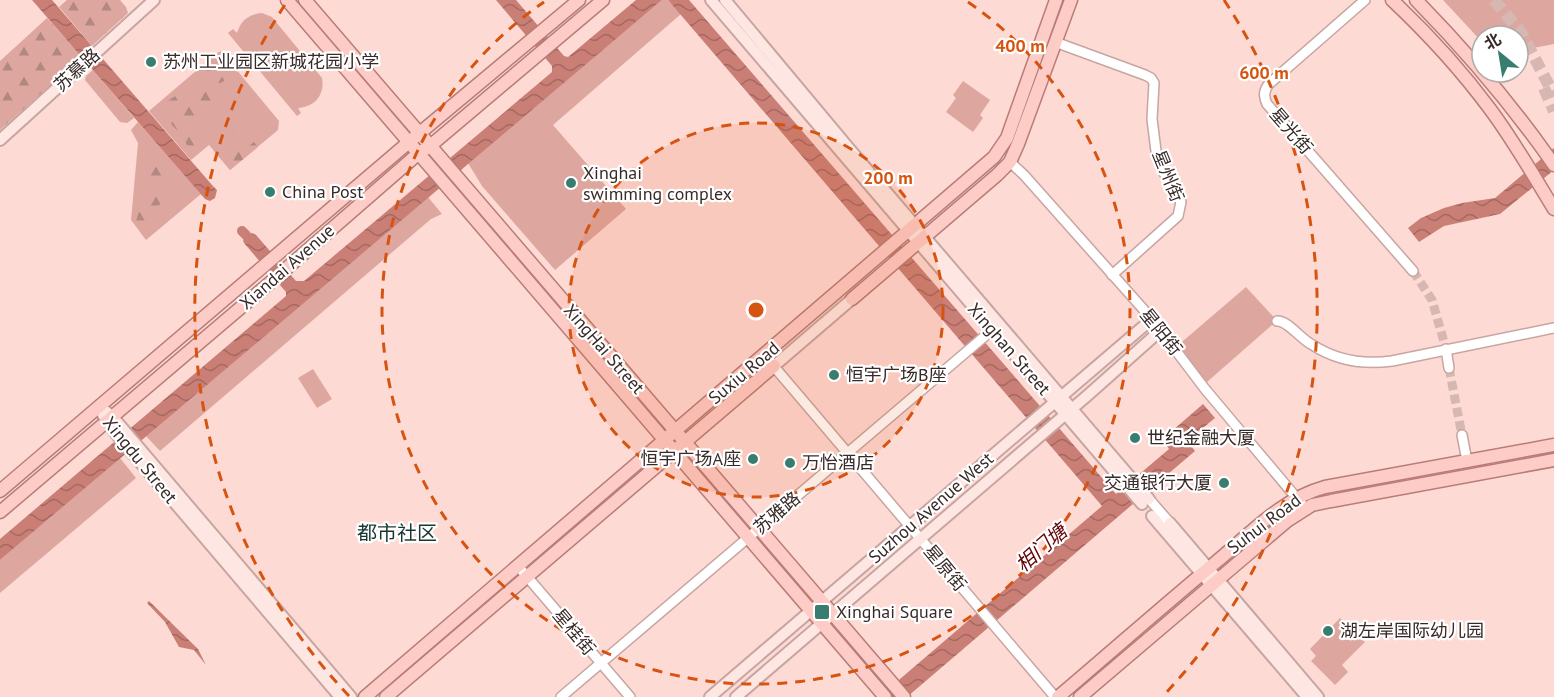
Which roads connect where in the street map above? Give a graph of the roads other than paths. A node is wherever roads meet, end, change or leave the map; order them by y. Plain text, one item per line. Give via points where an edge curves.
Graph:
1 (154, 0) edge
2 (287, 0) edge
3 (305, 0) edge
4 (579, 0) edge
5 (603, 0) edge
6 (711, 0) edge
7 (725, 0) edge
8 (1056, 0) edge
9 (1071, 0) edge
10 (1365, 0) edge
11 (1392, 0) edge
12 (1416, 0) edge
13 (1055, 42) junction
14 (419, 133) junction
15 (0, 140) edge
16 (409, 142) junction
17 (430, 146) junction
18 (418, 153) junction
19 (1010, 162) junction
20 (1554, 165) edge
21 (1554, 209) edge
22 (908, 232) junction
23 (917, 243) junction
24 (1413, 271) tunnel mouth
25 (1112, 275) junction
26 (852, 299) joint
27 (1152, 319) junction
28 (1277, 321) dead end
29 (1554, 328) edge
30 (992, 330) junction
31 (1161, 330) junction
32 (1446, 350) junction
33 (765, 356) junction
34 (774, 366) junction
35 (1449, 368) tunnel mouth
36 (1054, 402) junction
37 (99, 406) junction
38 (1065, 414) junction
39 (109, 419) junction
40 (675, 432) junction
41 (1462, 435) tunnel mouth
42 (665, 440) junction
43 (685, 443) junction
44 (1554, 445) edge
45 (135, 449) junction
46 (674, 452) junction
47 (848, 453) junction
48 (1554, 460) edge
49 (1467, 461) junction
50 (0, 490) edge
51 (1297, 497) junction
52 (1145, 501) junction
53 (1305, 508) junction
54 (0, 512) edge
55 (1152, 516) joint
56 (1170, 523) joint
57 (910, 526) junction
58 (759, 528) junction
59 (748, 537) junction
60 (920, 539) junction
61 (518, 566) junction
62 (1205, 571) junction
63 (527, 576) junction
64 (1214, 582) junction
65 (821, 602) junction
66 (812, 610) junction
67 (832, 614) junction
68 (822, 623) junction
69 (601, 663) junction
70 (885, 696) edge
71 (340, 697) edge
72 (351, 697) edge
73 (365, 697) edge
74 (386, 697) edge
75 (561, 697) edge
76 (630, 697) edge
77 (710, 697) edge
78 (736, 697) edge
79 (904, 697) edge
80 (1057, 697) edge
81 (1080, 697) edge
82 (1307, 697) edge
83 (1318, 697) edge

1 - 15 main road, 苏慕路
2 - 16 main road, XingHai Street
3 - 14 main road, XingHai Street
4 - 14 main road, Xiandai Avenue
5 - 17 main road, Xiandai Avenue
6 - 22 main road, Xinghan Street
7 - 22 main road, Xinghan Street
8 - 22 main road, Suxiu Road via 999,152
9 - 13 main road, Suxiu Road
10 - 24 street, 星光街 via 1270,83 1265,99
11 - 21 main road via 1479,94
12 - 20 main road via 1479,69
13 - 19 main road, Suxiu Road
13 - 25 street, 星州街 via 1150,77 1154,83 1154,143 1181,208 1178,216
14 - 16 main road, Xiandai Avenue
14 - 17 main road, XingHai Street
16 - 18 main road, XingHai Street
16 - 37 main road, Xiandai Avenue
17 - 18 main road, Xiandai Avenue
17 - 40 main road, XingHai Street
18 - 39 main road, Xiandai Avenue
18 - 42 main road, XingHai Street
19 - 23 main road, Suxiu Road
19 - 25 street, 星阳街
22 - 23 main road, Xinghan Street
22 - 33 main road, Suxiu Road
23 - 26 main road, Suxiu Road
23 - 30 main road, Xinghan Street
23 - 36 main road, Xinghan Street
25 - 27 street, 星阳街
26 - 34 main road, Suxiu Road
27 - 31 street, 星阳街
27 - 36 main road, Suzhou Avenue West
28 - 32 street via 1285,322 1317,348 1353,361 1384,362
29 - 32 street
30 - 36 main road, Xinghan Street
30 - 47 street, 苏雅路
31 - 38 main road, Suzhou Avenue West
31 - 51 street, 星阳街 via 1205,389
32 - 35 street
33 - 34 street, 星原街
33 - 40 main road, Suxiu Road
34 - 43 main road, Suxiu Road
34 - 47 street, 星原街
36 - 38 main road, Xinghan Street
36 - 57 main road, Suzhou Avenue West
37 - 39 main road, Xingdu Street
37 - 50 main road, Xiandai Avenue
38 - 52 main road, Xinghan Street
38 - 60 main road, Suzhou Avenue West
39 - 45 main road, Xingdu Street
39 - 54 main road, Xiandai Avenue
40 - 42 main road, Suxiu Road
40 - 43 main road, XingHai Street
41 - 49 street
42 - 46 main road, XingHai Street
42 - 61 main road, Suxiu Road
43 - 46 main road, Suxiu Road
43 - 58 main road, XingHai Street
44 - 49 main road, Suhui Road
45 - 71 main road, Xingdu Street
45 - 72 main road, Xingdu Street
46 - 59 main road, XingHai Street
46 - 63 main road, Suxiu Road
47 - 57 street, 星原街
47 - 58 street, 苏雅路
48 - 53 main road, Suhui Road
49 - 51 main road, Suhui Road via 1325,487
51 - 53 street, 星阳街
51 - 62 main road, Suhui Road
52 - 55 street, Xinghan Street
52 - 56 street, Xinghan Street
53 - 64 main road, Suhui Road
55 - 62 main road, Xinghan Street
56 - 62 main road, Xinghan Street
57 - 60 street, 星原街
57 - 65 main road, Suzhou Avenue West
58 - 59 street, 苏雅路
58 - 65 main road, XingHai Street
59 - 66 main road, XingHai Street
59 - 69 street, 苏雅路
60 - 67 main road, Suzhou Avenue West
60 - 80 street, 星原街
61 - 63 street, 星桂街
61 - 73 main road, Suxiu Road
62 - 64 main road, Xinghan Street
62 - 80 main road, Suhui Road
63 - 69 street, 星桂街
63 - 74 main road, Suxiu Road
64 - 81 main road, Suhui Road
64 - 82 main road, Xinghan Street
64 - 83 main road, Xinghan Street
65 - 66 main road, Suzhou Avenue West
65 - 67 main road, XingHai Street
66 - 68 main road, XingHai Street
66 - 77 main road, Suzhou Avenue West
67 - 68 main road, Suzhou Avenue West
67 - 79 main road, XingHai Street
68 - 70 main road, XingHai Street
68 - 78 main road, Suzhou Avenue West
69 - 75 street, 苏雅路
69 - 76 street, 星桂街

